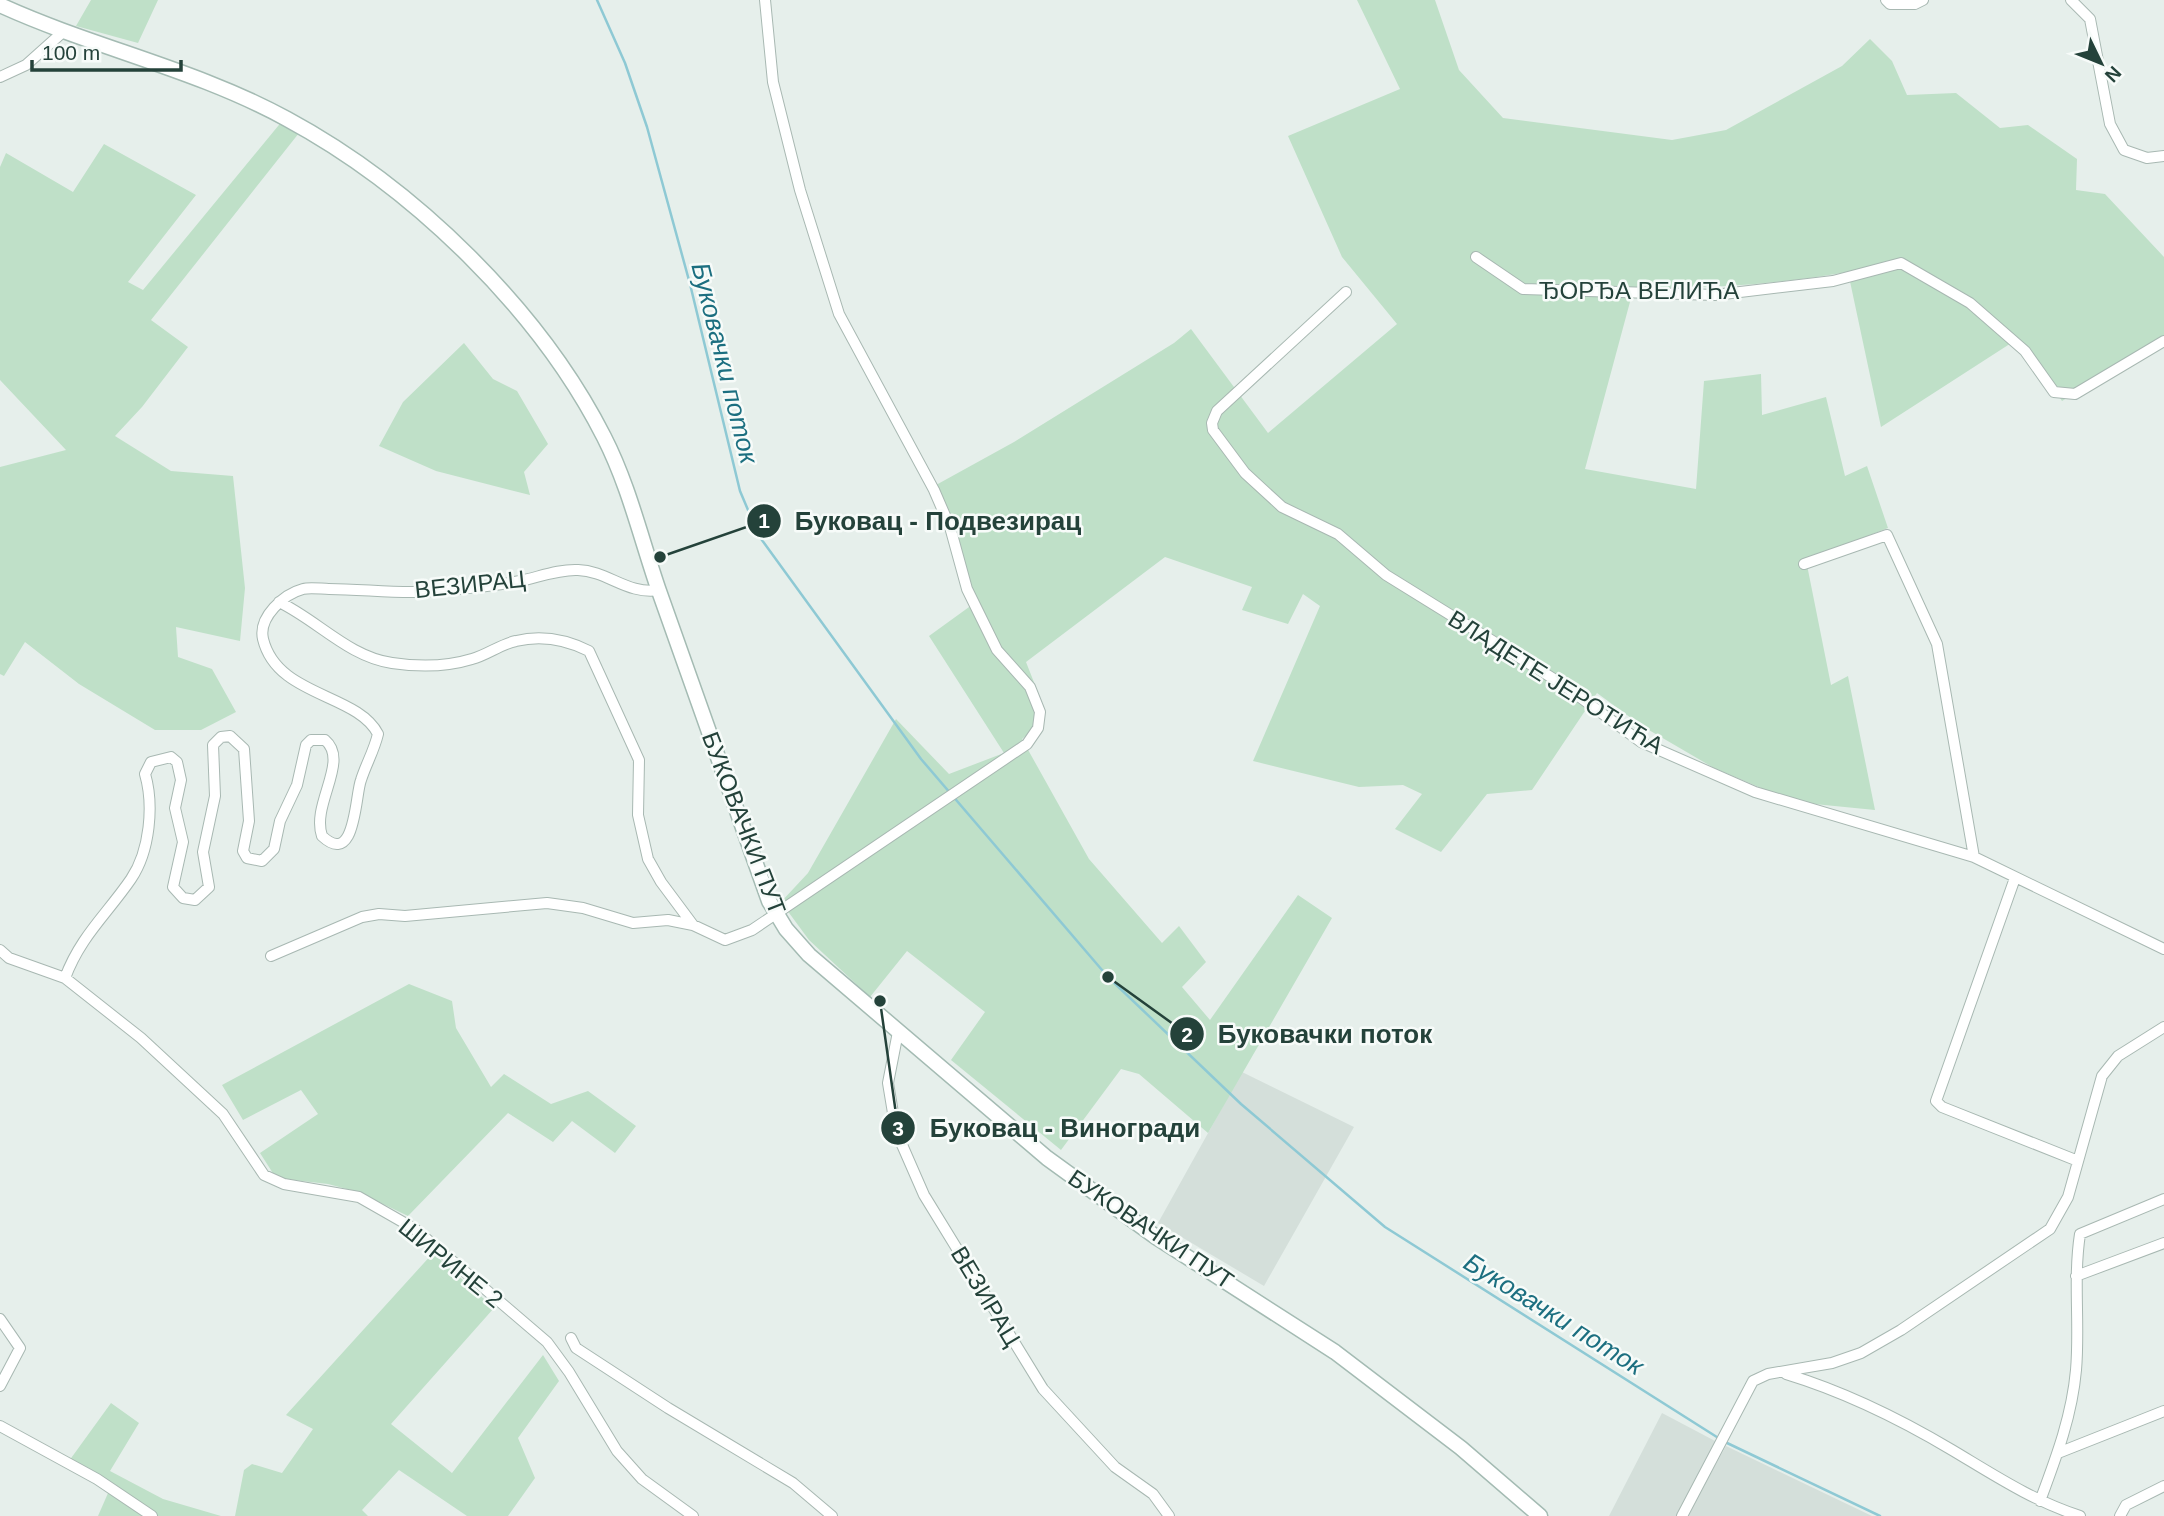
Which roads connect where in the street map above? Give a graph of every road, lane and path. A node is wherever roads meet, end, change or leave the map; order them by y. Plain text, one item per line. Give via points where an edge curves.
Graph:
1 (765, 0) edge
2 (1886, 0) edge
3 (1923, 0) edge
4 (2071, 0) edge
5 (0, 5) edge
6 (64, 31) junction
7 (0, 77) edge
8 (2164, 156) edge
9 (1476, 257) dead end
10 (1346, 292) dead end
11 (2164, 341) edge
12 (1804, 564) dead end
13 (659, 590) junction
14 (279, 602) junction
15 (1974, 857) junction
16 (2015, 878) junction
17 (775, 915) junction
18 (693, 925) junction
19 (2164, 949) edge
20 (0, 950) edge
21 (271, 956) dead end
22 (65, 978) junction
23 (2163, 1031) edge
24 (898, 1032) junction
25 (2078, 1161) junction
26 (2164, 1199) edge
27 (2164, 1243) edge
28 (2076, 1276) junction
29 (0, 1319) edge
30 (571, 1338) dead end
31 (1782, 1373) junction
32 (0, 1386) edge
33 (2164, 1411) edge
34 (0, 1426) edge
35 (2058, 1453) junction
36 (2164, 1486) edge
37 (2040, 1501) junction
38 (152, 1516) edge
39 (693, 1516) edge
40 (832, 1516) edge
41 (1169, 1516) edge
42 (1540, 1516) edge
43 (1682, 1516) edge
44 (2080, 1516) edge
45 (2120, 1516) edge

1 - 17 street via 773,82 800,190 839,314 934,490 967,589 997,650 1030,687 1040,712 1038,728 1027,744
2 - 3 street via 1915,4
4 - 8 street via 2090,19 2110,124 2124,150 2147,158
5 - 6 street, БУКОВАЧКИ ПУТ
6 - 7 street via 26,65
6 - 13 street, БУКОВАЧКИ ПУТ via 243,96 317,135 403,198 476,265 547,347 591,413 623,478
9 - 11 street, ЂОРЂА ВЕЛИЋА via 1523,289 1715,295 1833,281 1901,263 1969,303 2025,351 2054,392 2076,394
10 - 15 street, ВЛАДЕТЕ ЈЕРОТИЋА via 1214,417 1213,430 1263,491 1282,507 1338,534 1386,575 1562,684 1641,742 1755,792
12 - 15 street via 1887,535 1937,644
13 - 14 street, ВЕЗИРАЦ via 643,593 591,571 577,570 419,592 303,589
13 - 17 street, БУКОВАЧКИ ПУТ
14 - 18 street via 341,642 389,663 441,666 473,659 515,641 546,638 589,651 639,760 638,815 648,859
14 - 22 street via 262,636 268,652 299,684 359,711 378,734 360,782 351,833 335,843 322,836 318,818 334,753 325,740 311,740 274,849 262,861 247,858 243,851 249,821 244,749 230,736 221,737 213,745 215,796 202,852 209,887 195,900 183,898 173,887 183,842 175,808 181,780 177,762 171,757 151,762 145,774 151,796 147,826 133,876 75,951
15 - 16 street, ВЛАДЕТЕ ЈЕРОТИЋА
16 - 19 street, ВЛАДЕТЕ ЈЕРОТИЋА
16 - 25 street via 1936,1101
17 - 18 street via 725,940
17 - 24 street, БУКОВАЧКИ ПУТ via 809,955
18 - 21 street via 668,920 633,923 547,902 405,916 379,914
20 - 22 street, ШИРИНЕ 2 via 9,958
22 - 39 street, ШИРИНЕ 2 via 141,1038 223,1114 264,1175 284,1184 359,1197 425,1237 547,1342 617,1451 642,1479
23 - 25 street via 2128,1048 2109,1064 2096,1090
24 - 41 street, ВЕЗИРАЦ via 888,1083 896,1131 924,1195 1043,1390 1115,1467 1153,1494
24 - 42 street, БУКОВАЧКИ ПУТ via 1047,1158 1164,1242 1335,1352 1470,1455
25 - 31 street via 2064,1209 2039,1238 1881,1342 1832,1363
26 - 28 street via 2080,1234
27 - 28 street
28 - 35 street via 2076,1369
29 - 32 street via 20,1348
30 - 40 street via 576,1348 793,1483
31 - 37 street via 1858,1402 1950,1448
31 - 43 street via 1768,1374 1750,1384
33 - 35 street
34 - 38 street via 97,1479
35 - 37 street
36 - 45 street via 2126,1505
37 - 44 street

